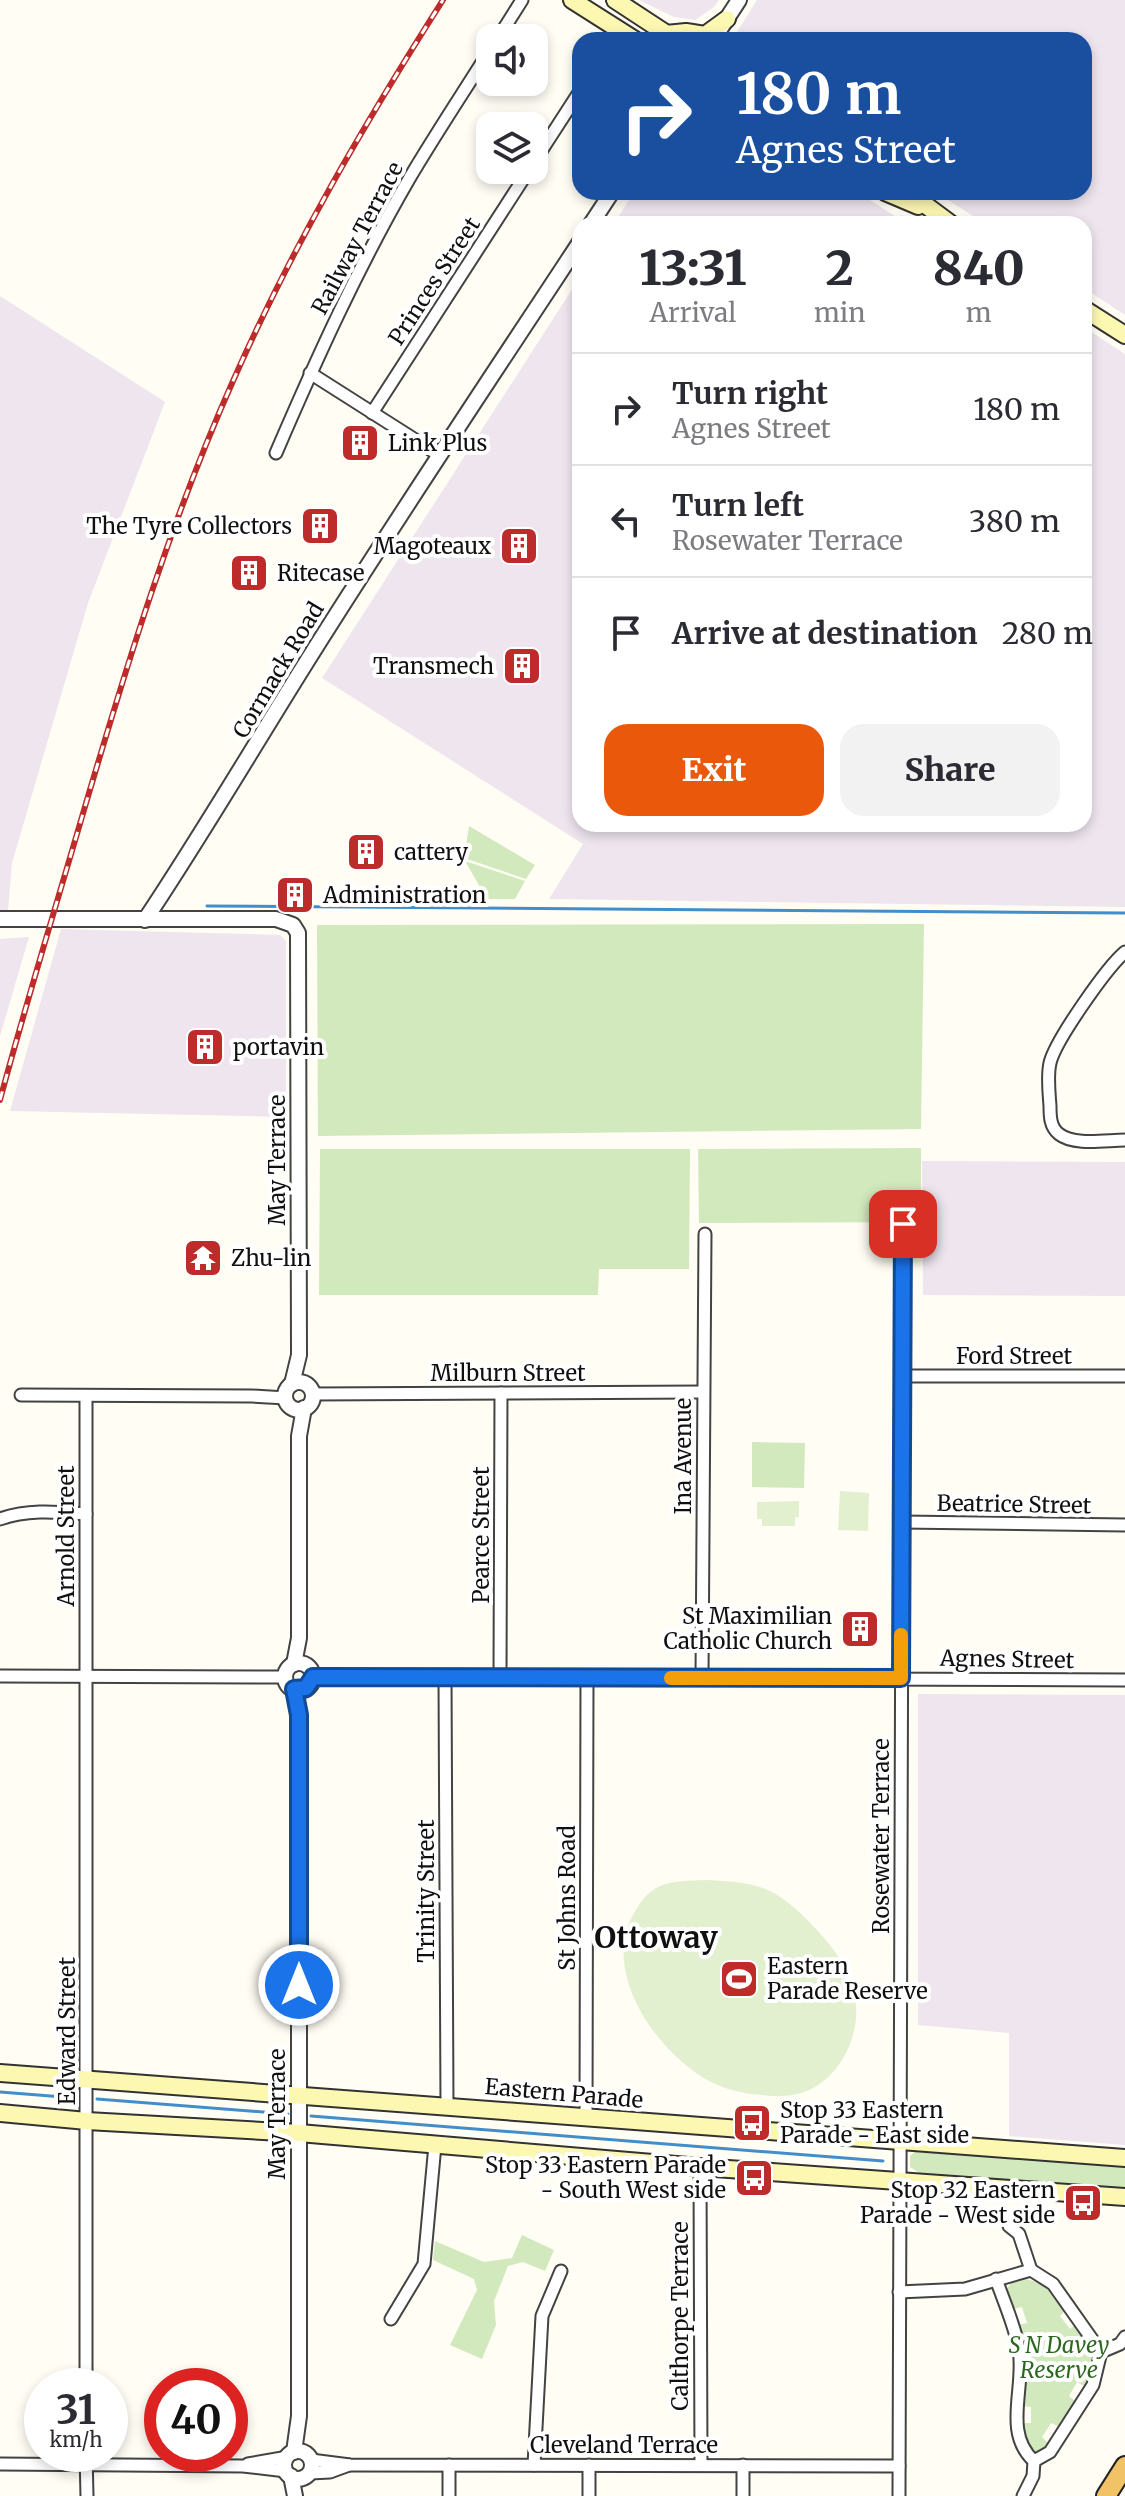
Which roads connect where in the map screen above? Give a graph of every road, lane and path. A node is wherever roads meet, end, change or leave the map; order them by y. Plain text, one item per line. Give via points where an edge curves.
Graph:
1 (522, 0) edge
2 (572, 0) edge
3 (615, 0) edge
4 (739, 0) edge
5 (727, 19) junction
6 (507, 24) edge
7 (612, 32) edge
8 (663, 32) edge
9 (709, 32) edge
10 (718, 32) edge
11 (723, 32) edge
12 (476, 72) edge
13 (572, 103) edge
14 (548, 140) edge
15 (520, 184) edge
16 (904, 200) edge
17 (918, 200) edge
18 (931, 211) junction
19 (939, 216) edge
20 (572, 254) edge
21 (1092, 314) edge
22 (1125, 335) edge
23 (310, 373) junction
24 (372, 413) junction
25 (276, 453) dead end
26 (439, 455) junction
27 (0, 919) edge
28 (145, 920) junction
29 (1125, 952) edge
30 (1125, 1140) edge
31 (903, 1224) dead end
32 (705, 1234) dead end
33 (902, 1376) junction
34 (1125, 1376) edge
35 (703, 1392) junction
36 (501, 1393) junction
37 (21, 1395) dead end
38 (86, 1396) junction
39 (299, 1396) junction
40 (86, 1514) junction
41 (0, 1519) edge
42 (902, 1522) junction
43 (1125, 1525) edge
44 (299, 1664) junction
45 (0, 1676) edge
46 (85, 1677) junction
47 (445, 1677) junction
48 (500, 1677) junction
49 (587, 1678) junction
50 (702, 1678) junction
51 (901, 1678) junction
52 (1125, 1680) edge
53 (300, 1683) junction
54 (0, 2073) edge
55 (87, 2080) junction
56 (299, 2096) junction
57 (447, 2105) junction
58 (0, 2113) edge
59 (586, 2118) junction
60 (87, 2121) junction
61 (299, 2133) junction
62 (900, 2140) junction
63 (435, 2145) junction
64 (1125, 2158) edge
65 (700, 2167) junction
66 (900, 2180) junction
67 (1125, 2197) edge
68 (1009, 2226) dead end
69 (1031, 2270) junction
70 (561, 2271) dead end
71 (996, 2279) junction
72 (899, 2292) junction
73 (391, 2319) dead end
74 (1125, 2337) edge
75 (1101, 2352) junction
76 (86, 2368) edge
77 (128, 2461) edge
78 (1034, 2461) junction
79 (24, 2463) edge
80 (0, 2464) edge
81 (299, 2465) junction
82 (449, 2465) junction
83 (534, 2465) junction
84 (589, 2465) junction
85 (701, 2465) junction
86 (743, 2465) junction
87 (899, 2466) junction
88 (1125, 2466) edge
89 (86, 2472) edge
90 (87, 2496) edge
91 (295, 2496) edge
92 (303, 2496) edge
93 (449, 2496) edge
94 (589, 2496) edge
95 (743, 2496) edge
96 (899, 2496) edge
97 (1023, 2496) edge
98 (1106, 2496) edge

1 - 6 street
2 - 7 main road
3 - 8 main road
4 - 5 street
5 - 9 main road
5 - 10 street
5 - 11 main road
12 - 23 street, Railway Terrace via 408,181
13 - 14 street
15 - 24 street, Princes Street
16 - 18 main road
17 - 18 main road
18 - 19 main road
20 - 26 street, Cormack Road
21 - 22 main road
23 - 24 street
23 - 25 street, Railway Terrace
24 - 26 street
26 - 28 street, Cormack Road
27 - 28 street
28 - 39 street, May Terrace via 280,919 298,933
29 - 30 street via 1105,973 1049,1067 1051,1119 1058,1133 1068,1139
31 - 33 street, Rosewater Terrace
32 - 35 street, Ina Avenue
33 - 34 street, Ford Street
33 - 42 street, Rosewater Terrace
35 - 36 street, Milburn Street
35 - 50 street, Ina Avenue
36 - 39 street, Milburn Street
36 - 48 street, Pearce Street
37 - 38 street, Milburn Street
38 - 39 street, Milburn Street
38 - 40 street, Arnold Street
39 - 44 street, May Terrace via 299,1638 304,1651
40 - 41 street via 17,1513
40 - 46 street, Arnold Street
42 - 43 street, Beatrice Street
42 - 51 street, Rosewater Terrace
44 - 53 street via 288,1669
44 - 53 street via 311,1669
45 - 46 street
46 - 53 street
46 - 55 street, Edward Street
47 - 48 street, Agnes Street
47 - 53 street, Agnes Street
47 - 57 street, Trinity Street
48 - 49 street, Agnes Street
49 - 50 street, Agnes Street
49 - 59 street, St Johns Road
50 - 51 street, Agnes Street
51 - 52 street, Agnes Street
51 - 62 street, Rosewater Terrace
53 - 56 street, May Terrace
54 - 55 main road, Eastern Parade
55 - 56 main road, Eastern Parade
55 - 60 street, Edward Street
56 - 57 main road, Eastern Parade
56 - 61 street, May Terrace
57 - 59 main road, Eastern Parade
58 - 60 main road
59 - 62 main road, Eastern Parade
60 - 61 main road
60 - 76 street, Edward Street
61 - 63 main road
61 - 81 street, May Terrace
62 - 64 main road, Eastern Parade
62 - 66 street, Rosewater Terrace
63 - 65 main road
63 - 73 street via 424,2264
65 - 66 main road
65 - 85 street, Calthorpe Terrace
66 - 67 main road
66 - 72 street, Rosewater Terrace
68 - 69 street via 1019,2234
69 - 71 street
69 - 75 street via 1053,2284
70 - 83 street via 542,2316
71 - 72 street via 965,2289
71 - 78 street via 1019,2345 1017,2438
72 - 87 street, Rosewater Terrace
74 - 75 street
75 - 78 street via 1093,2385 1050,2452
77 - 81 street, Cleveland Terrace
78 - 97 street
79 - 80 street, Cleveland Terrace
81 - 82 street, Cleveland Terrace via 330,2472 350,2465
81 - 91 street, May Terrace
81 - 92 street, May Terrace
82 - 83 street, Cleveland Terrace
82 - 93 street
83 - 84 street, Cleveland Terrace
84 - 85 street, Cleveland Terrace
84 - 94 street
85 - 86 street, Cleveland Terrace
86 - 87 street, Cleveland Terrace
86 - 95 street
87 - 96 street, Rosewater Terrace
88 - 98 highway
89 - 90 street

